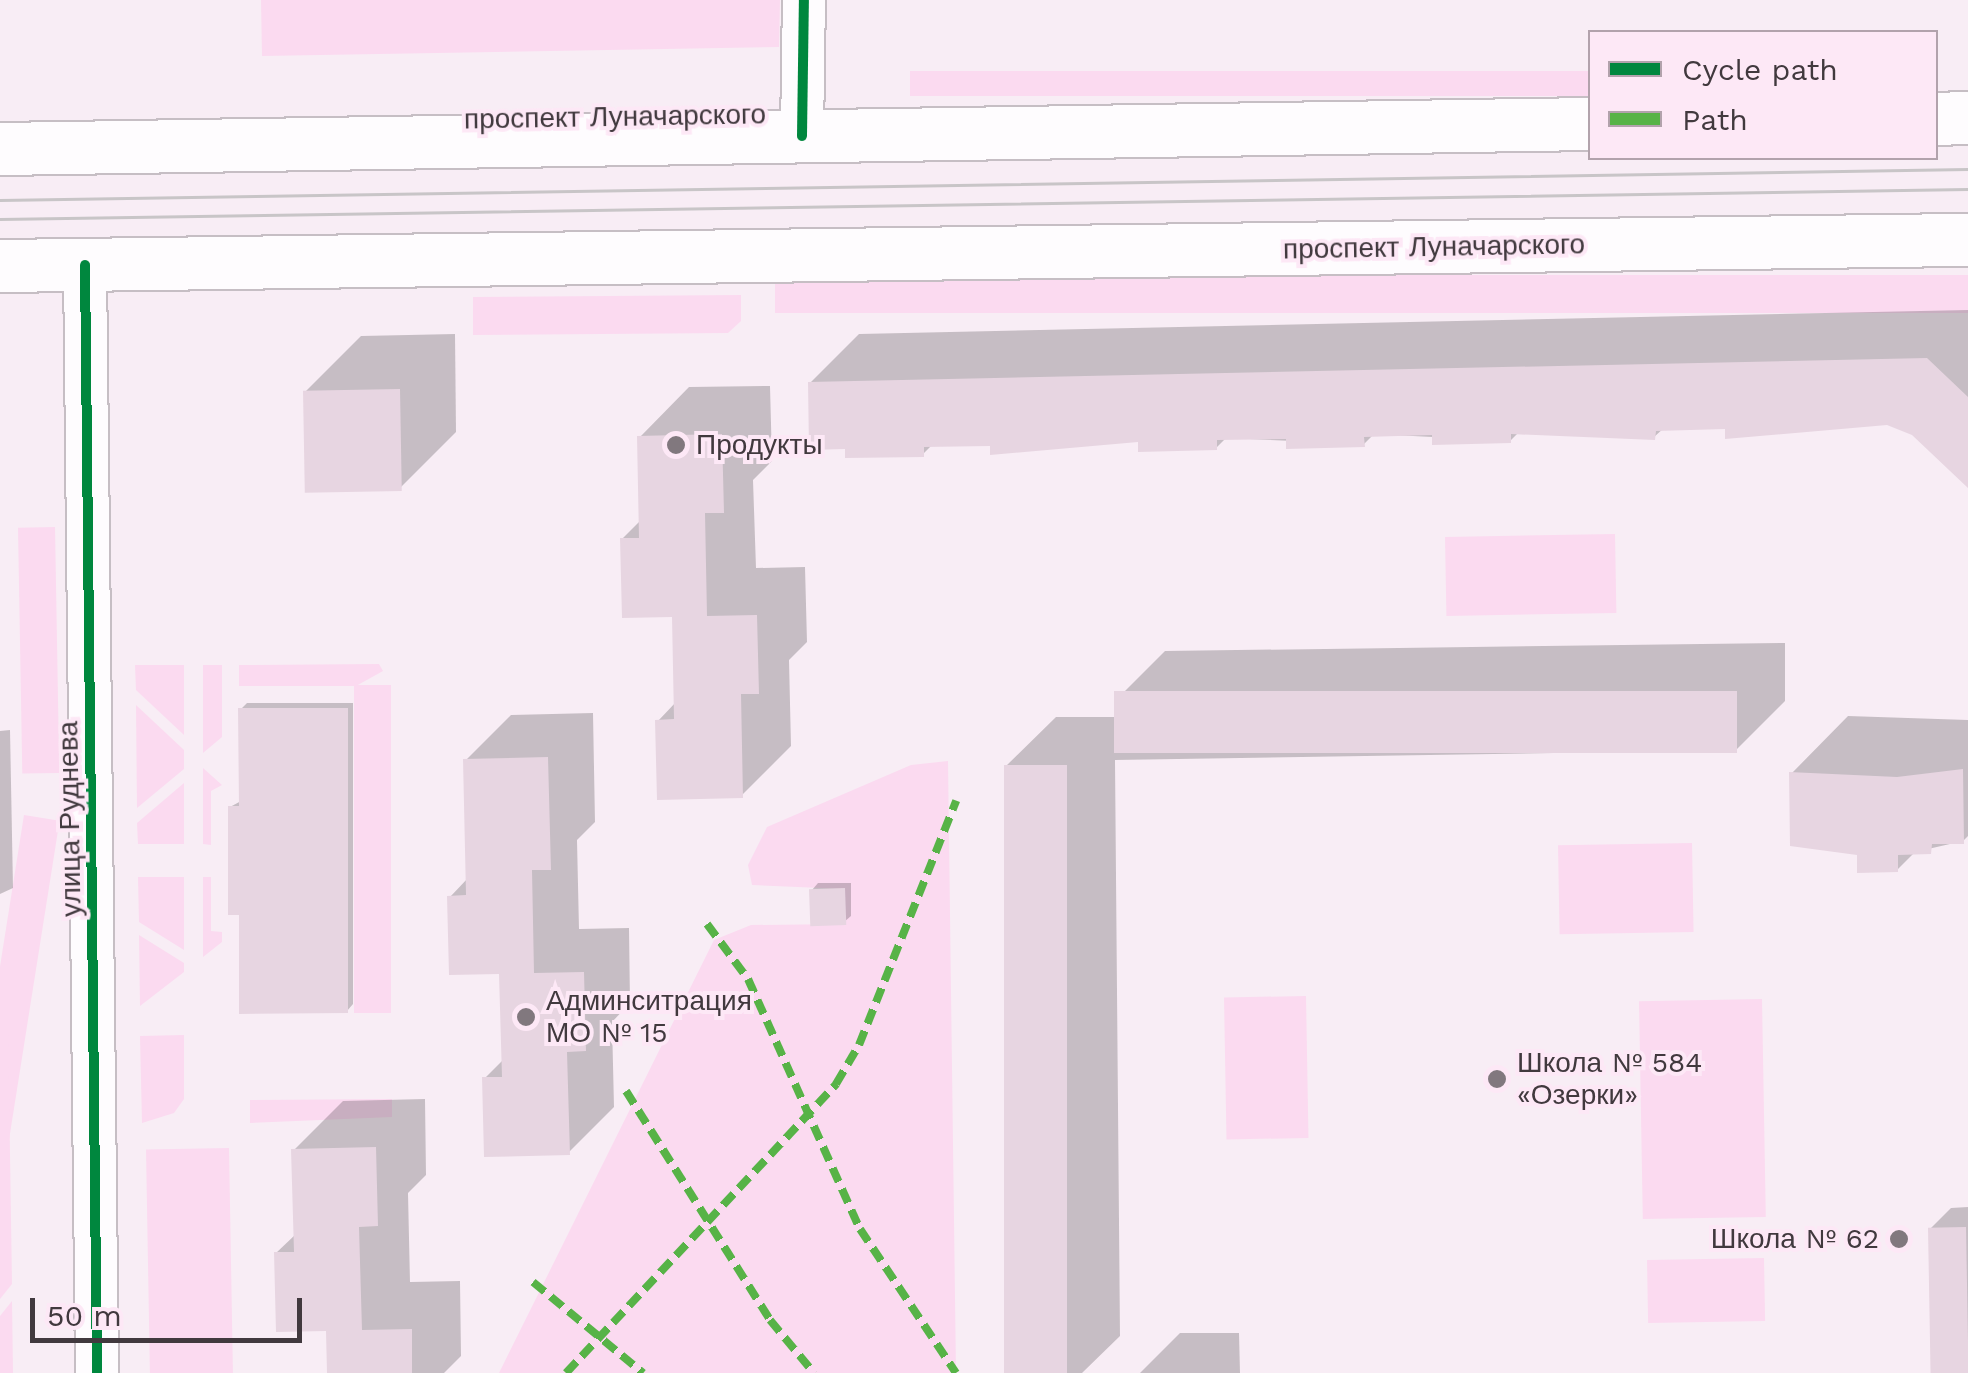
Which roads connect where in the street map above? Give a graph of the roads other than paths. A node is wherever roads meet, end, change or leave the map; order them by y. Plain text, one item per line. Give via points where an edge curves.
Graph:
1 (804, 0) edge
2 (1938, 118) edge
3 (1968, 118) edge
4 (1588, 124) edge
5 (802, 136) junction
6 (0, 149) edge
7 (1968, 240) edge
8 (85, 265) junction
9 (0, 266) edge
10 (98, 1373) edge

1 - 5 street
2 - 3 main road
4 - 5 main road, проспект Луначарского
5 - 6 main road, проспект Луначарского
7 - 8 main road, проспект Луначарского
8 - 9 main road, проспект Луначарского
8 - 10 street, улица Руднева

